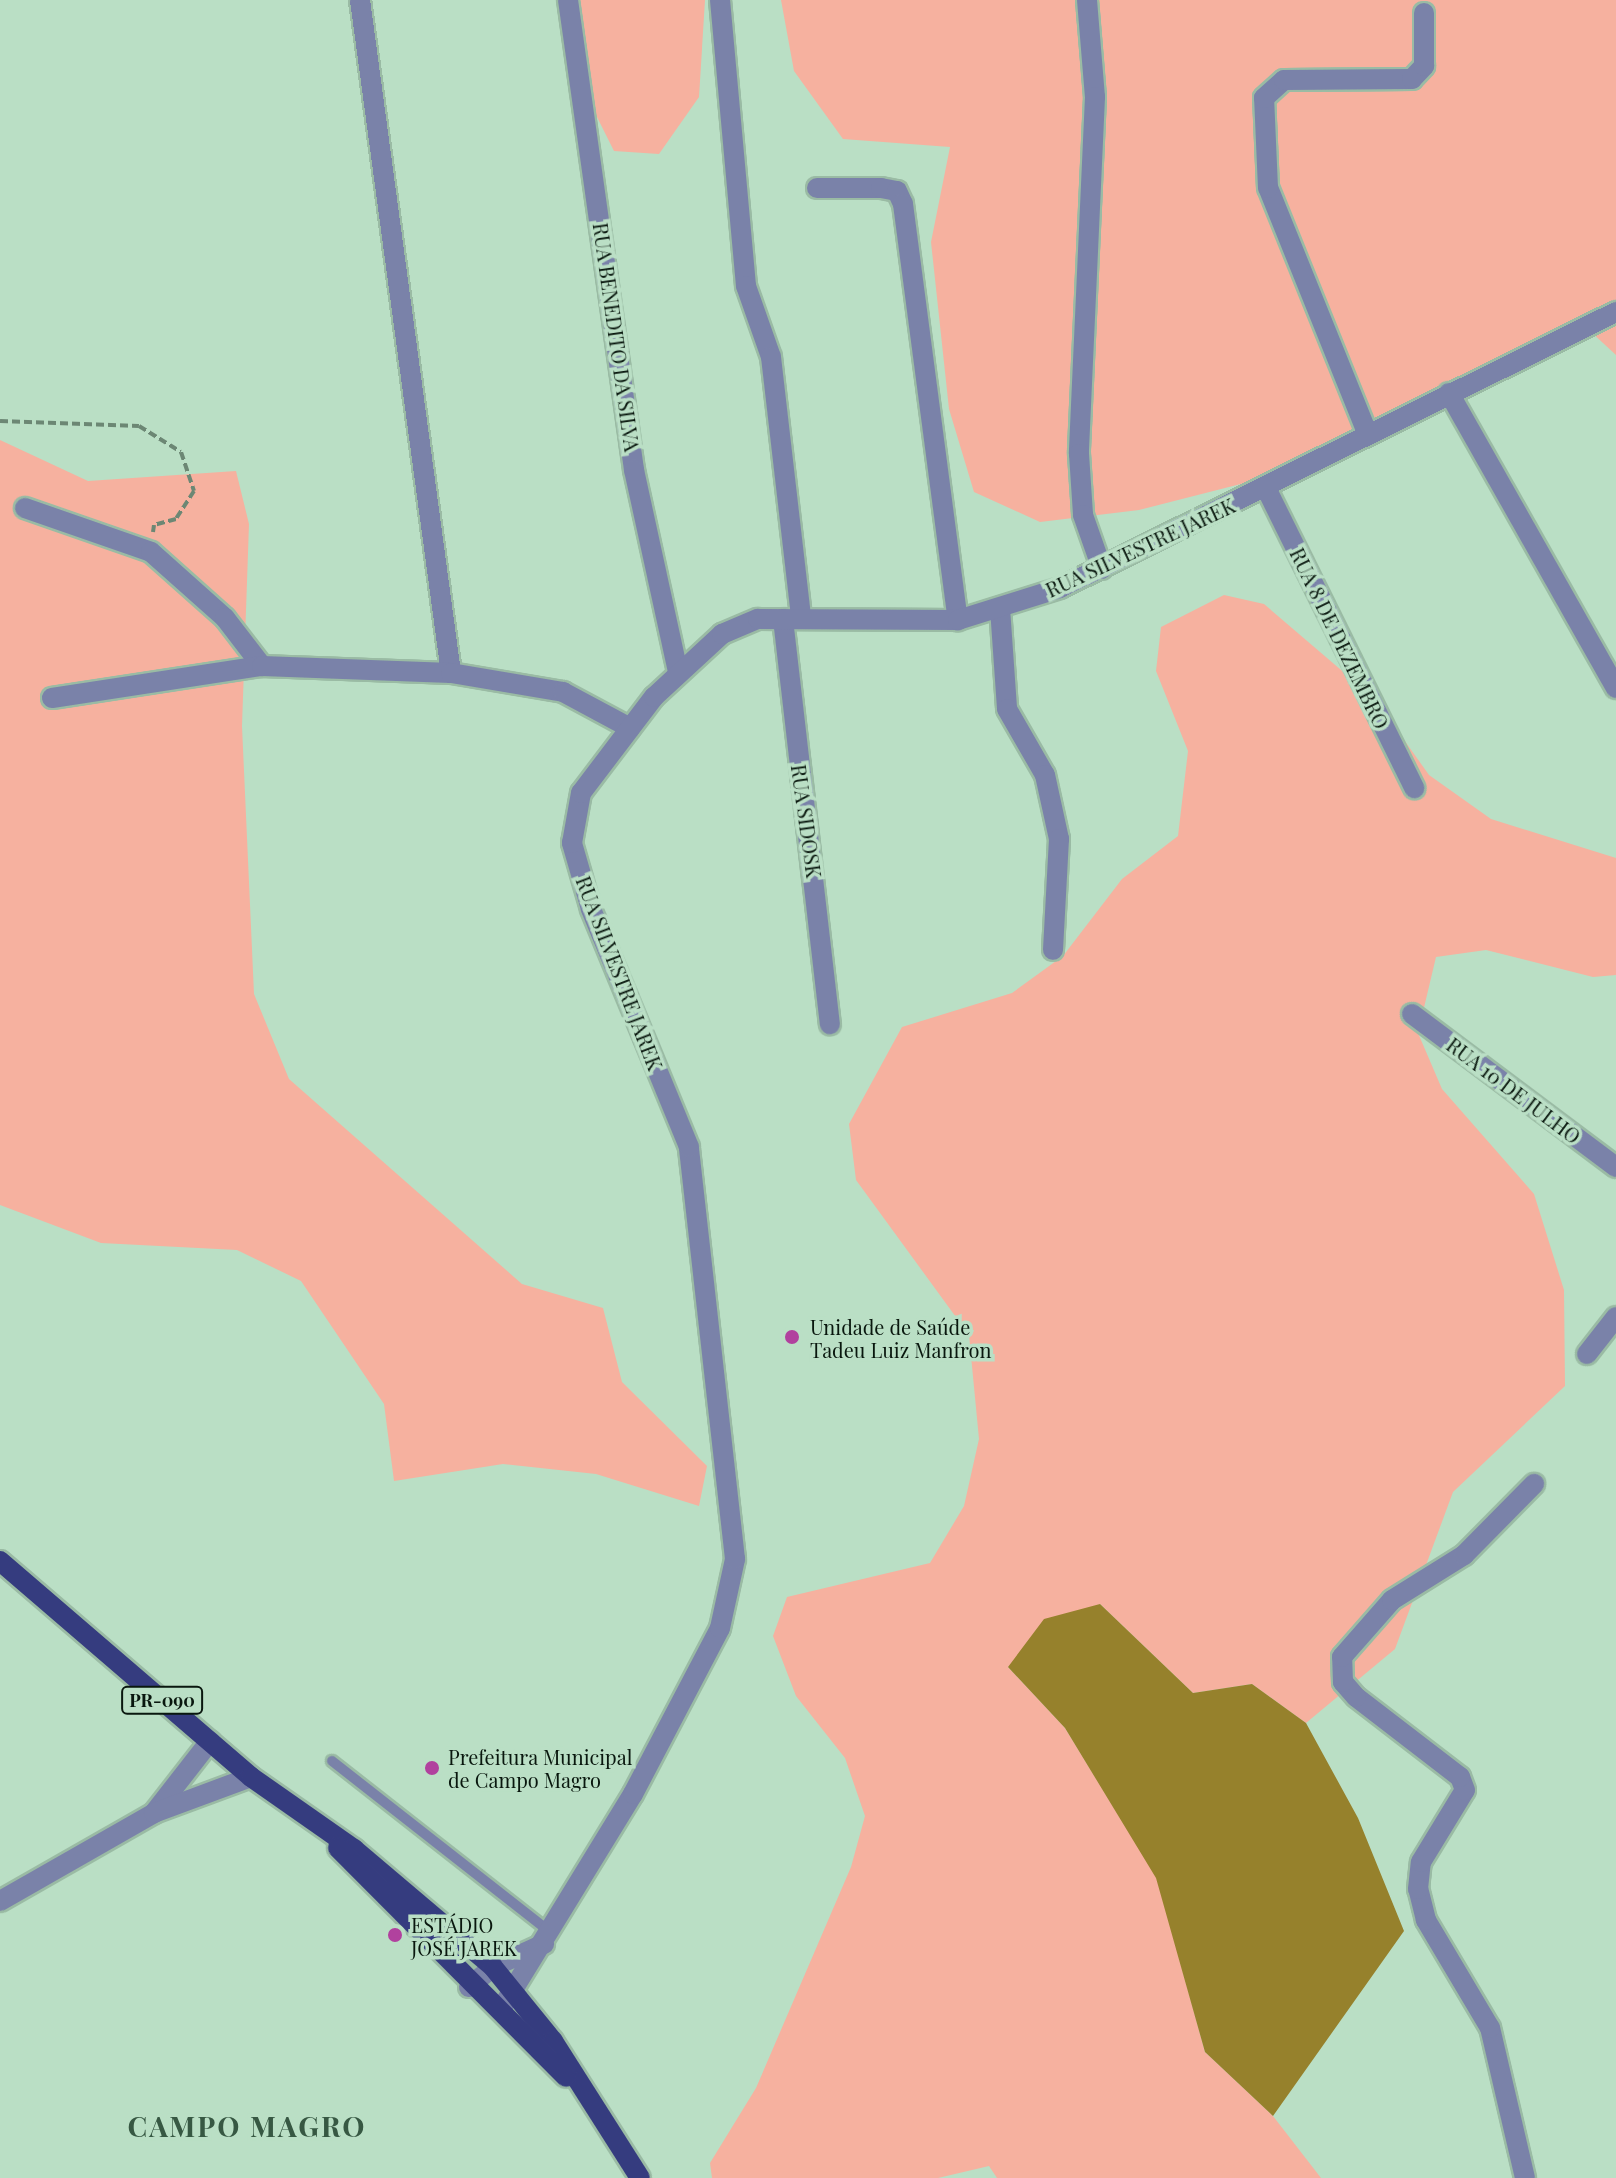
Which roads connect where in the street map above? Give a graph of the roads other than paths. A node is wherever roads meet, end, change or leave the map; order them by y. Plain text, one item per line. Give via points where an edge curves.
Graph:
1 (360, 0) edge
2 (568, 0) edge
3 (720, 0) edge
4 (1087, 0) edge
5 (1424, 13) dead end
6 (817, 188) dead end
7 (1616, 312) edge
8 (1449, 393) junction
9 (1368, 435) junction
10 (1266, 488) junction
11 (25, 508) dead end
12 (1102, 569) junction
13 (1000, 608) junction
14 (792, 618) junction
15 (958, 620) junction
16 (262, 666) junction
17 (678, 672) junction
18 (451, 673) junction
19 (1616, 688) edge
20 (52, 698) dead end
21 (630, 728) junction
22 (1414, 788) dead end
23 (1053, 950) dead end
24 (1412, 1014) dead end
25 (830, 1024) dead end
26 (1616, 1167) edge
27 (1616, 1317) edge
28 (1587, 1354) dead end
29 (1534, 1484) dead end
30 (0, 1561) edge
31 (210, 1741) junction
32 (332, 1761) dead end
33 (251, 1777) junction
34 (154, 1813) junction
35 (328, 1836) junction
36 (0, 1901) edge
37 (547, 1938) junction
38 (493, 1967) junction
39 (469, 1987) junction
40 (516, 1990) junction
41 (497, 2014) junction
42 (581, 2091) junction
43 (640, 2178) edge
44 (1525, 2178) edge

1 - 18 street
2 - 17 street, RUA BENEDITO DA SILVA via 634,470
3 - 14 street, RUA SIDOSK via 746,286 771,357
4 - 12 street via 1095,97 1079,454 1083,515
5 - 9 street via 1424,66 1412,79 1284,80 1264,98 1268,188
6 - 15 street via 881,188 897,191 903,204
7 - 8 street, RUA SILVESTRE JAREK
8 - 9 street, RUA SILVESTRE JAREK
8 - 19 street
9 - 10 street, RUA SILVESTRE JAREK
10 - 12 street, RUA SILVESTRE JAREK
10 - 22 street, RUA 8 DE DEZEMBRO
11 - 16 street via 151,552 225,618
12 - 13 street, RUA SILVESTRE JAREK
13 - 15 street, RUA SILVESTRE JAREK
13 - 23 street via 1007,709 1045,775 1059,839
14 - 15 street, RUA SILVESTRE JAREK
14 - 17 street, RUA SILVESTRE JAREK via 758,619 722,634
14 - 25 street, RUA SIDOSK
16 - 18 street
16 - 20 street
17 - 21 street, RUA SILVESTRE JAREK
18 - 21 street via 563,692
21 - 37 street, RUA SILVESTRE JAREK via 581,793 572,843 591,909 689,1147 735,1559 720,1628
24 - 26 street, RUA 10 DE JULHO
27 - 28 street
29 - 44 street via 1464,1555 1392,1600 1342,1657 1343,1682 1356,1697 1460,1777 1465,1790 1421,1862 1418,1889 1426,1920 1490,2028
30 - 31 main road, PR-090
31 - 33 main road, PR-090
31 - 34 street
32 - 37 lane
33 - 34 street
33 - 35 main road, PR-090
34 - 36 street
35 - 38 main road, PR-090 via 377,1867
35 - 39 main road, PR-090
37 - 38 street
37 - 40 street, RUA SILVESTRE JAREK
38 - 39 street
38 - 40 main road, PR-090
39 - 41 main road, PR-090
40 - 41 street, RUA SILVESTRE JAREK
40 - 42 main road, PR-090
41 - 42 main road, PR-090
42 - 43 main road, PR-090

